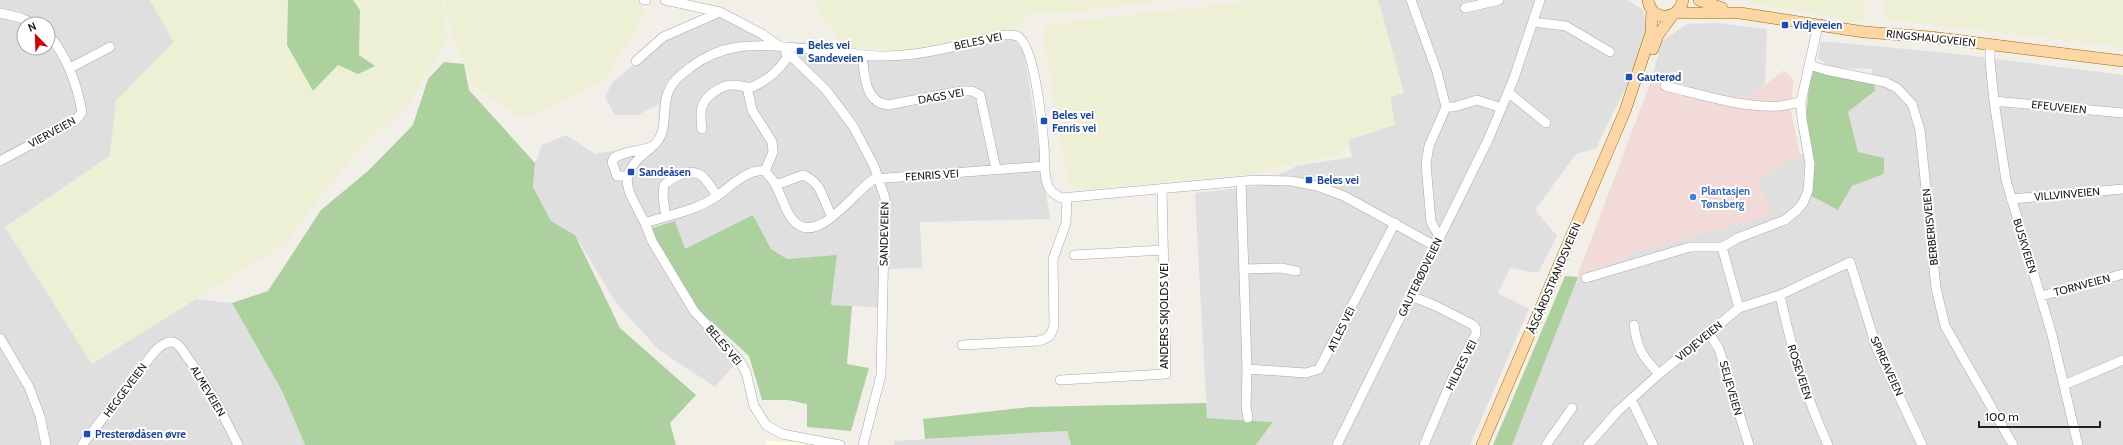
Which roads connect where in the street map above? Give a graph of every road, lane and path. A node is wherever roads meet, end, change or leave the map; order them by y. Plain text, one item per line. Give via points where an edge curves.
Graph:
1 (665, 0) edge
2 (1411, 0) edge
3 (1500, 0) edge
4 (1540, 0) edge
5 (1638, 0) edge
6 (1683, 0) edge
7 (1699, 0) edge
8 (1650, 6) edge
9 (1465, 8) dead end
10 (720, 12) junction
11 (0, 13) edge
12 (1740, 13) junction
13 (1674, 15) junction
14 (16, 17) edge
15 (1533, 22) junction
16 (1818, 25) junction
17 (56, 44) edge
18 (1990, 45) junction
19 (110, 47) dead end
20 (784, 48) junction
21 (1610, 52) dead end
22 (862, 56) junction
23 (636, 61) dead end
24 (2123, 61) edge
25 (1809, 65) junction
26 (70, 68) junction
27 (1665, 86) dead end
28 (747, 87) junction
29 (1508, 92) junction
30 (1994, 101) junction
31 (1801, 102) junction
32 (1446, 107) junction
33 (1502, 108) junction
34 (1625, 111) junction
35 (2123, 113) edge
36 (1546, 123) dead end
37 (702, 128) dead end
38 (652, 147) junction
39 (0, 161) edge
40 (1045, 166) junction
41 (996, 169) junction
42 (765, 171) junction
43 (627, 176) junction
44 (879, 179) junction
45 (1241, 182) junction
46 (776, 185) junction
47 (1162, 188) junction
48 (2123, 189) edge
49 (717, 196) junction
50 (1067, 197) junction
51 (2011, 200) junction
52 (832, 216) junction
53 (666, 217) junction
54 (647, 222) junction
55 (1395, 223) junction
56 (1440, 236) junction
57 (1435, 246) junction
58 (1722, 247) junction
59 (1164, 250) junction
60 (1074, 255) dead end
61 (1850, 262) joint
62 (1244, 268) junction
63 (1296, 271) dead end
64 (2123, 274) edge
65 (1586, 278) dead end
66 (1780, 295) junction
67 (1411, 296) junction
68 (2041, 296) junction
69 (1739, 308) junction
70 (1634, 325) dead end
71 (1709, 333) junction
72 (0, 338) edge
73 (172, 342) joint
74 (962, 345) dead end
75 (2123, 360) edge
76 (1247, 369) junction
77 (1658, 374) junction
78 (1060, 380) dead end
79 (2064, 385) junction
80 (1631, 399) junction
81 (1572, 408) dead end
82 (1248, 418) dead end
83 (87, 443) edge
84 (46, 445) edge
85 (238, 445) edge
86 (840, 445) edge
87 (863, 445) edge
88 (1337, 445) edge
89 (1424, 445) edge
90 (1482, 445) edge
91 (1546, 445) edge
92 (1588, 445) edge
93 (1653, 445) edge
94 (1749, 445) edge
95 (1828, 445) edge
96 (1922, 445) edge
97 (2013, 445) edge
98 (2078, 445) edge

1 - 10 street, SANDEVEIEN
2 - 32 street via 1437,72
3 - 9 street
4 - 15 street, GAUTERØDVEIEN
5 - 8 main road
6 - 13 main road, ÅSGÅRDSTRANDSVEIEN via 1680,10
7 - 12 main road, RINGSHAUGVEIEN
8 - 13 main road via 1662,17
8 - 34 main road, ÅSGÅRDSTRANDSVEIEN via 1651,33
10 - 20 street, SANDEVEIEN
10 - 23 street via 663,37
11 - 14 street
12 - 13 main road, RINGSHAUGVEIEN
12 - 16 main road, RINGSHAUGVEIEN
13 - 34 main road, ÅSGÅRDSTRANDSVEIEN via 1658,35 1638,89
15 - 21 street via 1566,26
15 - 29 street, GAUTERØDVEIEN
16 - 18 main road, RINGSHAUGVEIEN
16 - 25 street
17 - 26 street, VIERVEIEN
18 - 24 main road, RINGSHAUGVEIEN
18 - 30 street, BUSKVEIEN
19 - 26 street
20 - 22 street, BELES VEI via 848,52
20 - 28 street via 787,58 774,74
20 - 38 street, BELES VEI via 751,45 723,49 708,55 687,70 669,88 665,99 660,139
20 - 44 street, SANDEVEIEN via 826,90 845,114 860,138
22 - 40 street, BELES VEI via 915,54 999,36 1016,36 1025,45 1029,54
22 - 41 street, DAGS VEI via 871,96 881,104 888,105 962,91 972,91 980,95
25 - 31 street
25 - 97 street, BERBERISVEIEN via 1885,82 1897,88 1912,104 1920,130 1936,288 1945,326
26 - 39 street, VIERVEIEN via 79,95 81,116
27 - 31 street via 1744,104 1781,106
28 - 37 street via 732,85 712,94 702,108
28 - 42 street via 752,110 772,142 773,152
29 - 33 street, GAUTERØDVEIEN
29 - 36 street
30 - 35 street, EFEUVEIEN
30 - 51 street, BUSKVEIEN
31 - 58 street via 1810,164 1808,191 1804,203 1785,220
32 - 33 street via 1477,100
32 - 56 street via 1429,146 1426,164 1431,222
33 - 56 street, GAUTERØDVEIEN
34 - 90 main road, ÅSGÅRDSTRANDSVEIEN
38 - 43 street, BELES VEI via 632,164
38 - 43 street via 629,151 614,158 612,162 617,176
40 - 41 street, FENRIS VEI
40 - 50 street, BELES VEI via 1051,191 1061,198
41 - 44 street, FENRIS VEI
42 - 46 street, FENRIS VEI
42 - 49 street via 750,174
43 - 54 street, BELES VEI via 626,182
44 - 52 street, FENRIS VEI via 865,184 845,207
44 - 87 street, SANDEVEIEN via 885,198 886,213 882,375
45 - 47 street, BELES VEI
45 - 55 street, BELES VEI via 1271,179 1317,186 1344,196
45 - 62 street
46 - 52 street via 803,175 812,178 820,188
46 - 52 street, FENRIS VEI via 792,218 803,227 816,227
47 - 50 street, BELES VEI
47 - 59 street, ANDERS SKJOLDS VEI
48 - 51 street, VILLVINVEIEN
49 - 53 street via 693,209
49 - 53 street via 698,173 675,177 664,185
50 - 74 street via 1065,227 1053,259 1052,333 1038,341
51 - 68 street, BUSKVEIEN
53 - 54 street
54 - 86 street, BELES VEI via 652,241 694,311 739,360 746,372 754,406 766,425 782,434
55 - 57 street, BELES VEI
55 - 76 street, ATLES VEI via 1319,369 1306,373
56 - 57 street, GAUTERØDVEIEN
57 - 67 street, GAUTERØDVEIEN
58 - 65 street via 1690,247
58 - 69 street
59 - 60 street, ANDERS SKJOLDS VEI
59 - 78 street, ANDERS SKJOLDS VEI via 1166,374
61 - 66 street, VIDJEVEIEN
61 - 96 street, SPIREAVEIEN via 1877,349
62 - 63 street via 1281,268
62 - 76 street
64 - 68 street, TORNVEIEN
66 - 69 street, VIDJEVEIEN
66 - 95 street, ROSEVEIEN via 1805,391
67 - 88 street, GAUTERØDVEIEN
67 - 89 street, HILDES VEI via 1436,306 1476,330
68 - 79 street, BUSKVEIEN
69 - 71 street, VIDJEVEIEN
70 - 77 street via 1640,352
71 - 77 street, VIDJEVEIEN
71 - 94 street, SELJEVEIEN via 1719,349
72 - 84 street via 29,387 40,416
73 - 83 street, HEGGEVEIEN via 163,344 155,351
73 - 85 street, ALMEVEIEN via 182,351 203,380
75 - 79 street
76 - 82 street
77 - 80 street, VIDJEVEIEN
79 - 98 street, BUSKVEIEN
80 - 92 street, VIDJEVEIEN
80 - 93 street
81 - 91 street

